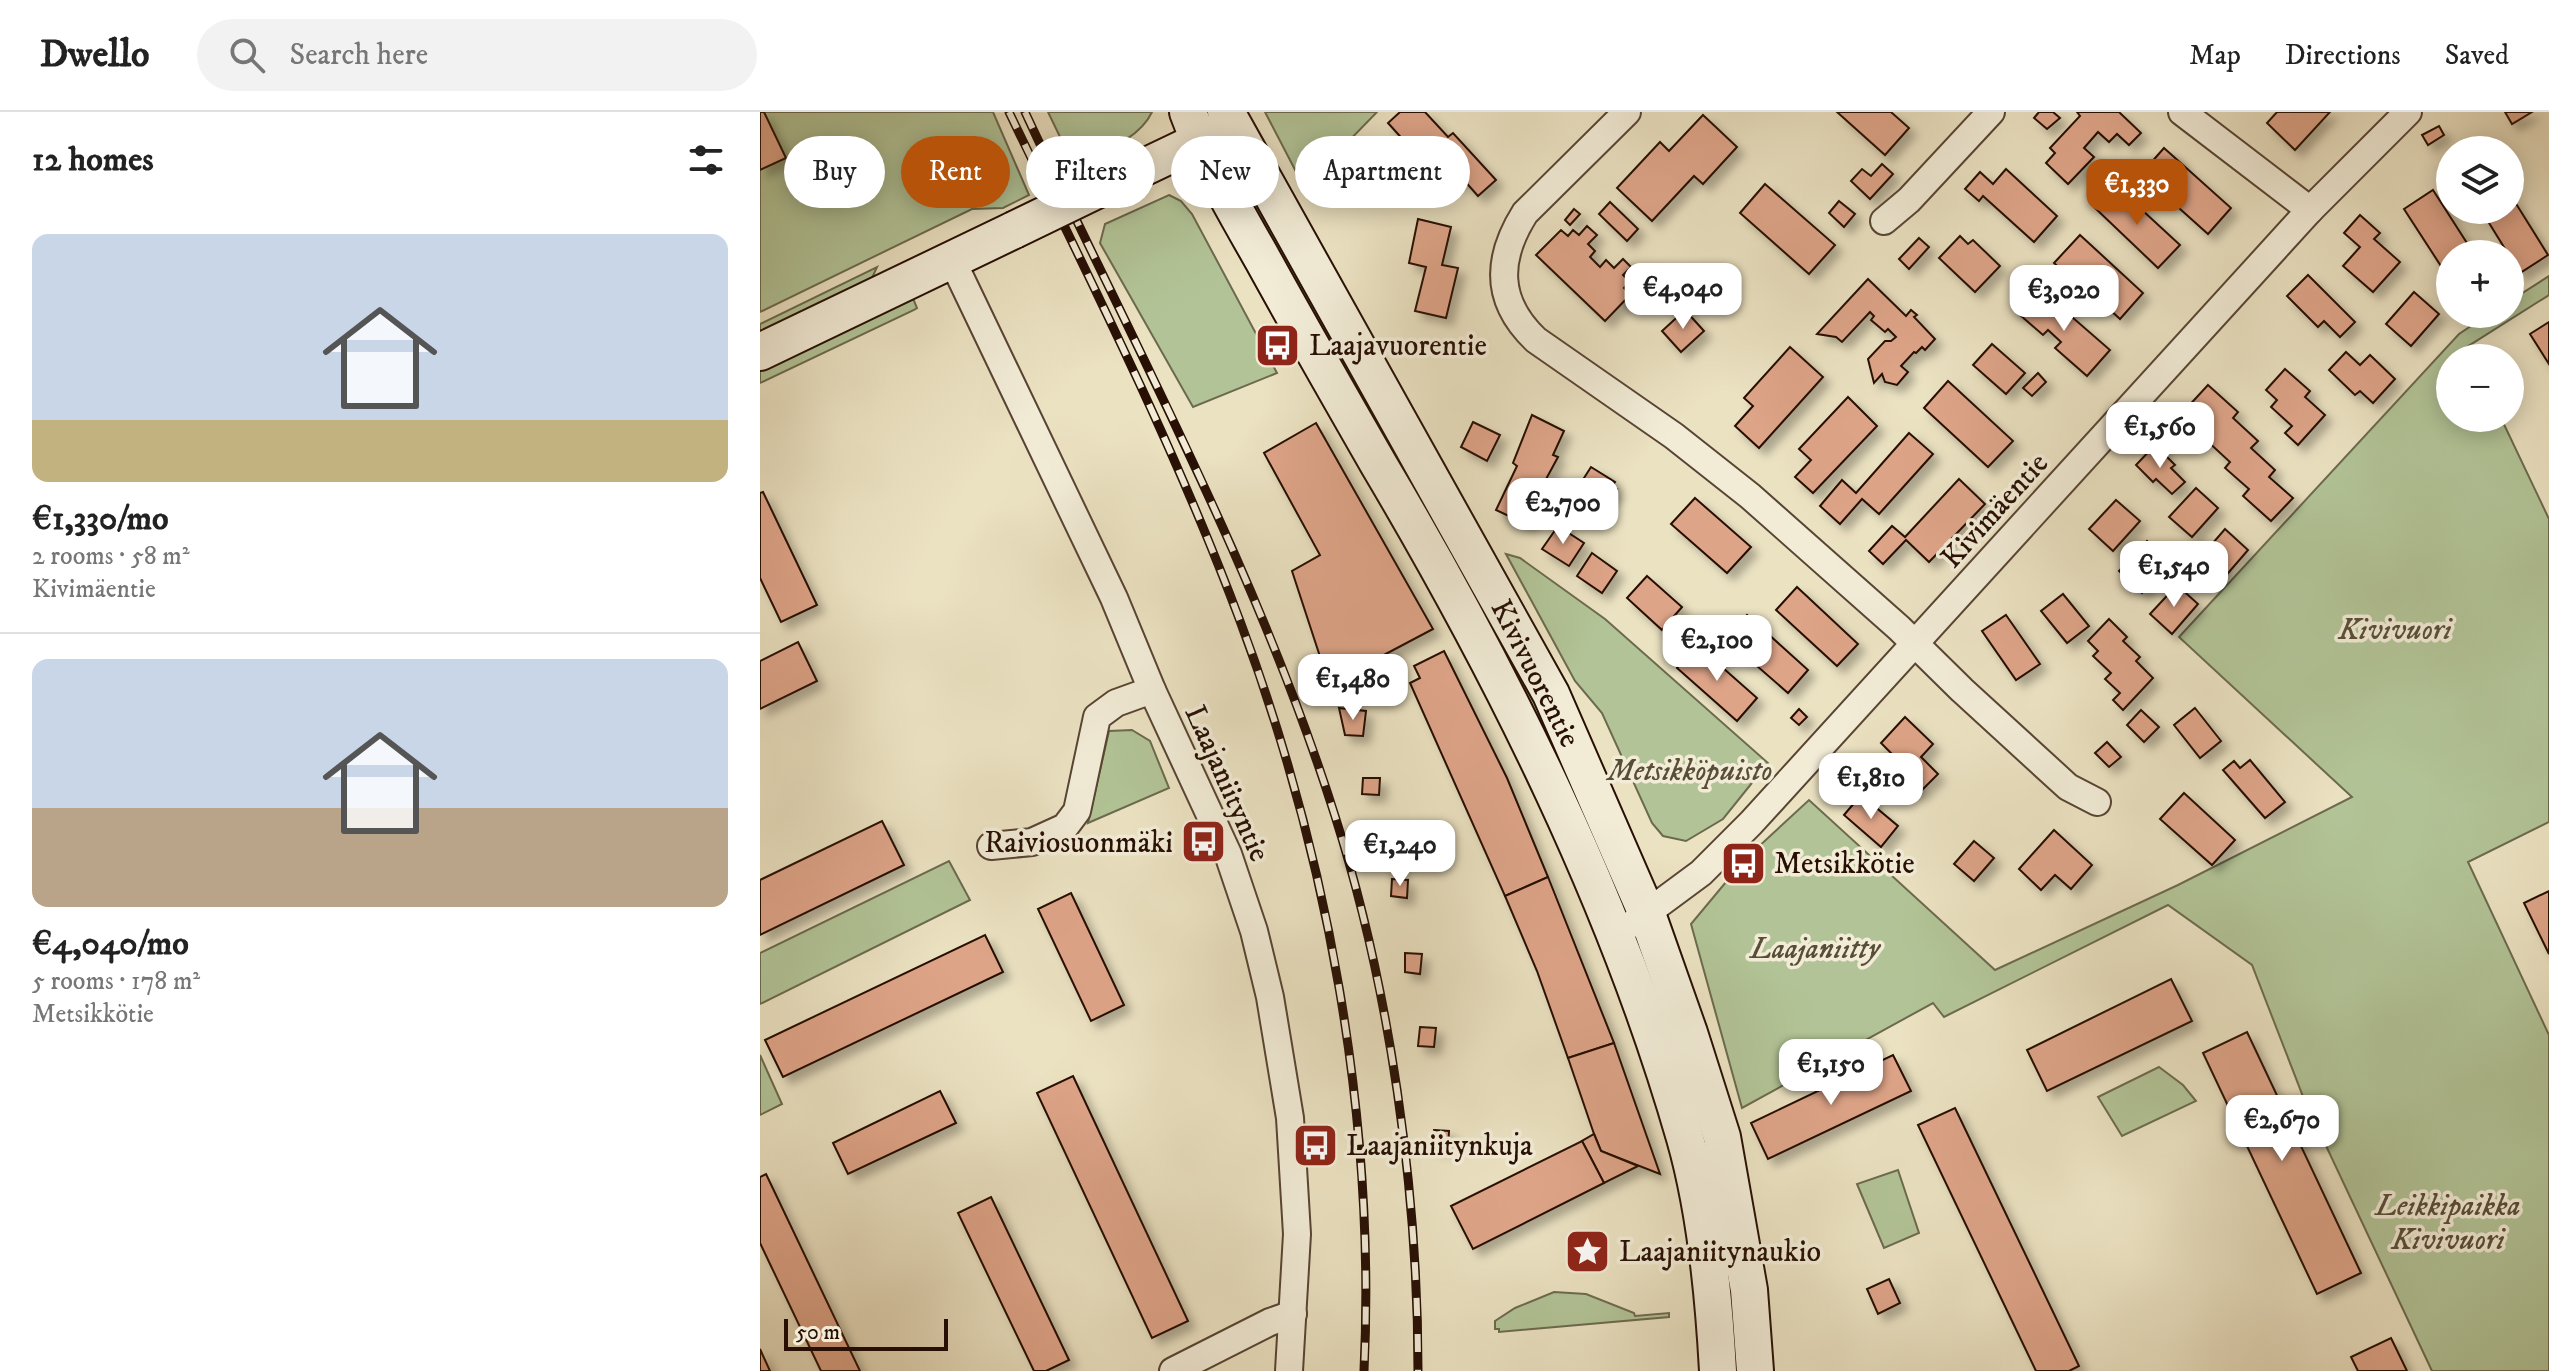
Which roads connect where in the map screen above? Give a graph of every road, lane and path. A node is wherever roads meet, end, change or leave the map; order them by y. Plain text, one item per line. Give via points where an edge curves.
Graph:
1 (1627, 112) edge
2 (1991, 112) edge
3 (2182, 112) edge
4 (2408, 112) edge
5 (1229, 118) edge
6 (1193, 126) edge
7 (2310, 210) junction
8 (1884, 221) dead end
9 (952, 260) junction
10 (760, 352) edge
11 (1914, 645) junction
12 (1152, 690) junction
13 (2097, 802) dead end
14 (991, 846) dead end
15 (1647, 914) junction
16 (1614, 936) junction
17 (1293, 1314) junction
18 (1173, 1371) edge
19 (1289, 1371) edge
20 (1718, 1371) edge
21 (1755, 1371) edge

1 - 11 street via 1525,213 1514,231 1503,267 1504,290 1521,325 1741,488
2 - 8 street
3 - 7 street
4 - 7 street, Kivimäentie
5 - 6 street
5 - 15 street, Kivivuorentie via 1551,694
6 - 9 street, bridge via 1109,184
6 - 16 street, Kivivuorentie via 1314,356 1500,680
7 - 11 street, Kivimäentie
9 - 10 street
9 - 12 street, Laajaniityntie via 1114,598
11 - 13 street via 2068,787
11 - 15 street, Kivimäentie via 1734,840
12 - 14 street via 1116,703 1097,717 1077,811 1065,827 1032,842
12 - 17 street, Laajaniityntie via 1228,854 1270,997 1290,1118 1297,1234
15 - 16 street, Kivimäentie
15 - 21 street, Kivivuorentie via 1722,1137 1749,1290
16 - 20 street, Kivivuorentie via 1686,1141 1713,1294
17 - 18 street
17 - 19 street, Laajaniityntie

